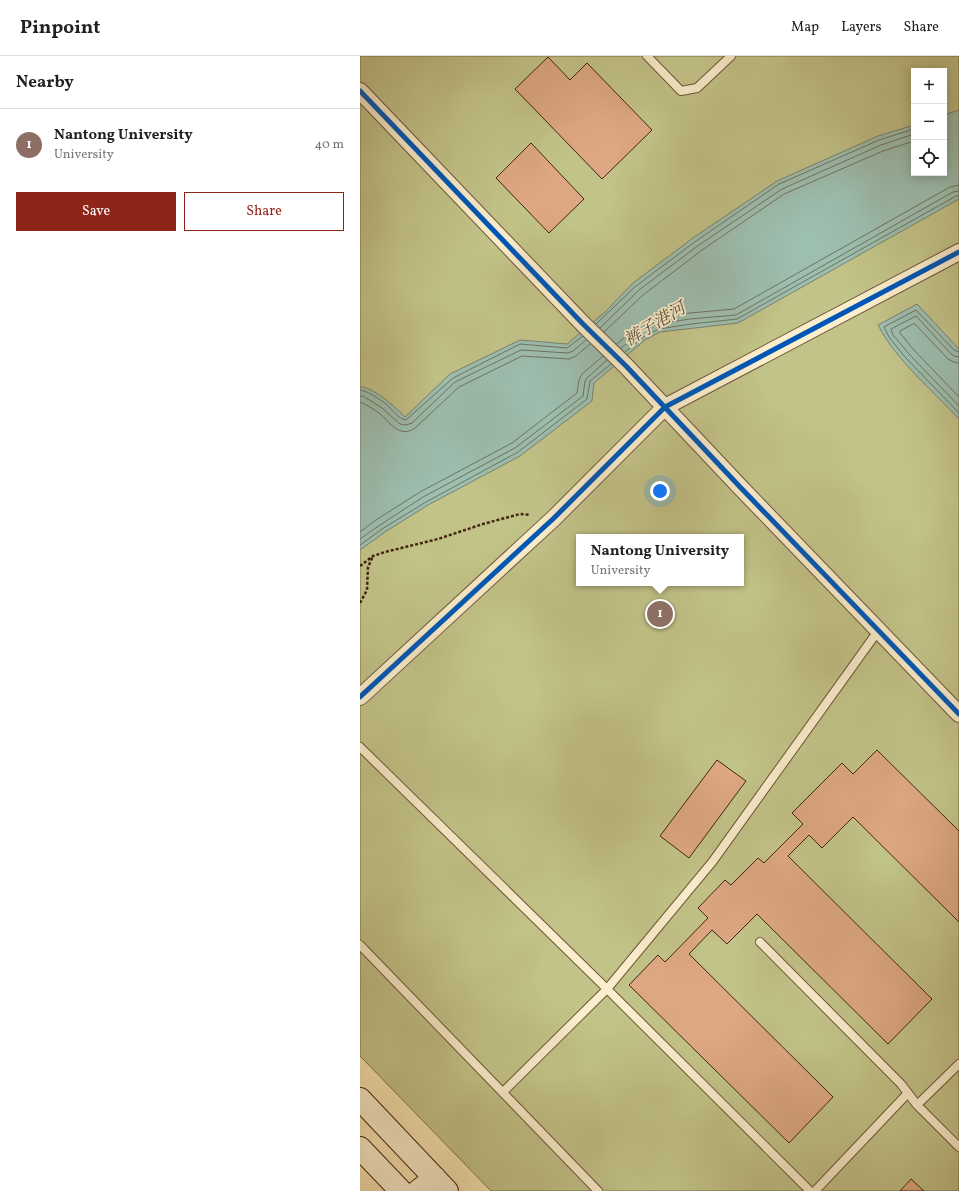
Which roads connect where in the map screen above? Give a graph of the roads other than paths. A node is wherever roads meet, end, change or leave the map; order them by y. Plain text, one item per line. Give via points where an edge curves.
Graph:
1 (647, 56) edge
2 (731, 56) edge
3 (360, 91) edge
4 (959, 252) edge
5 (665, 407) junction
6 (878, 630) junction
7 (360, 697) edge
8 (959, 714) edge
9 (360, 747) edge
10 (760, 942) dead end
11 (360, 945) edge
12 (607, 989) junction
13 (959, 1064) edge
14 (503, 1092) junction
15 (908, 1093) junction
16 (360, 1099) edge
17 (917, 1105) junction
18 (959, 1147) edge
19 (360, 1148) edge
20 (433, 1187) edge
21 (401, 1191) edge
22 (598, 1191) edge
23 (810, 1191) edge
24 (815, 1191) edge

1 - 2 lane via 681,91 697,88
3 - 5 street
4 - 5 street
5 - 6 street
5 - 7 street via 554,518
6 - 8 street
6 - 12 lane via 713,861
9 - 12 lane
10 - 15 lane
11 - 14 lane
12 - 14 lane
12 - 23 lane
13 - 17 lane
14 - 22 lane
15 - 17 lane
15 - 24 lane
16 - 20 main road
17 - 18 lane
19 - 21 main road

